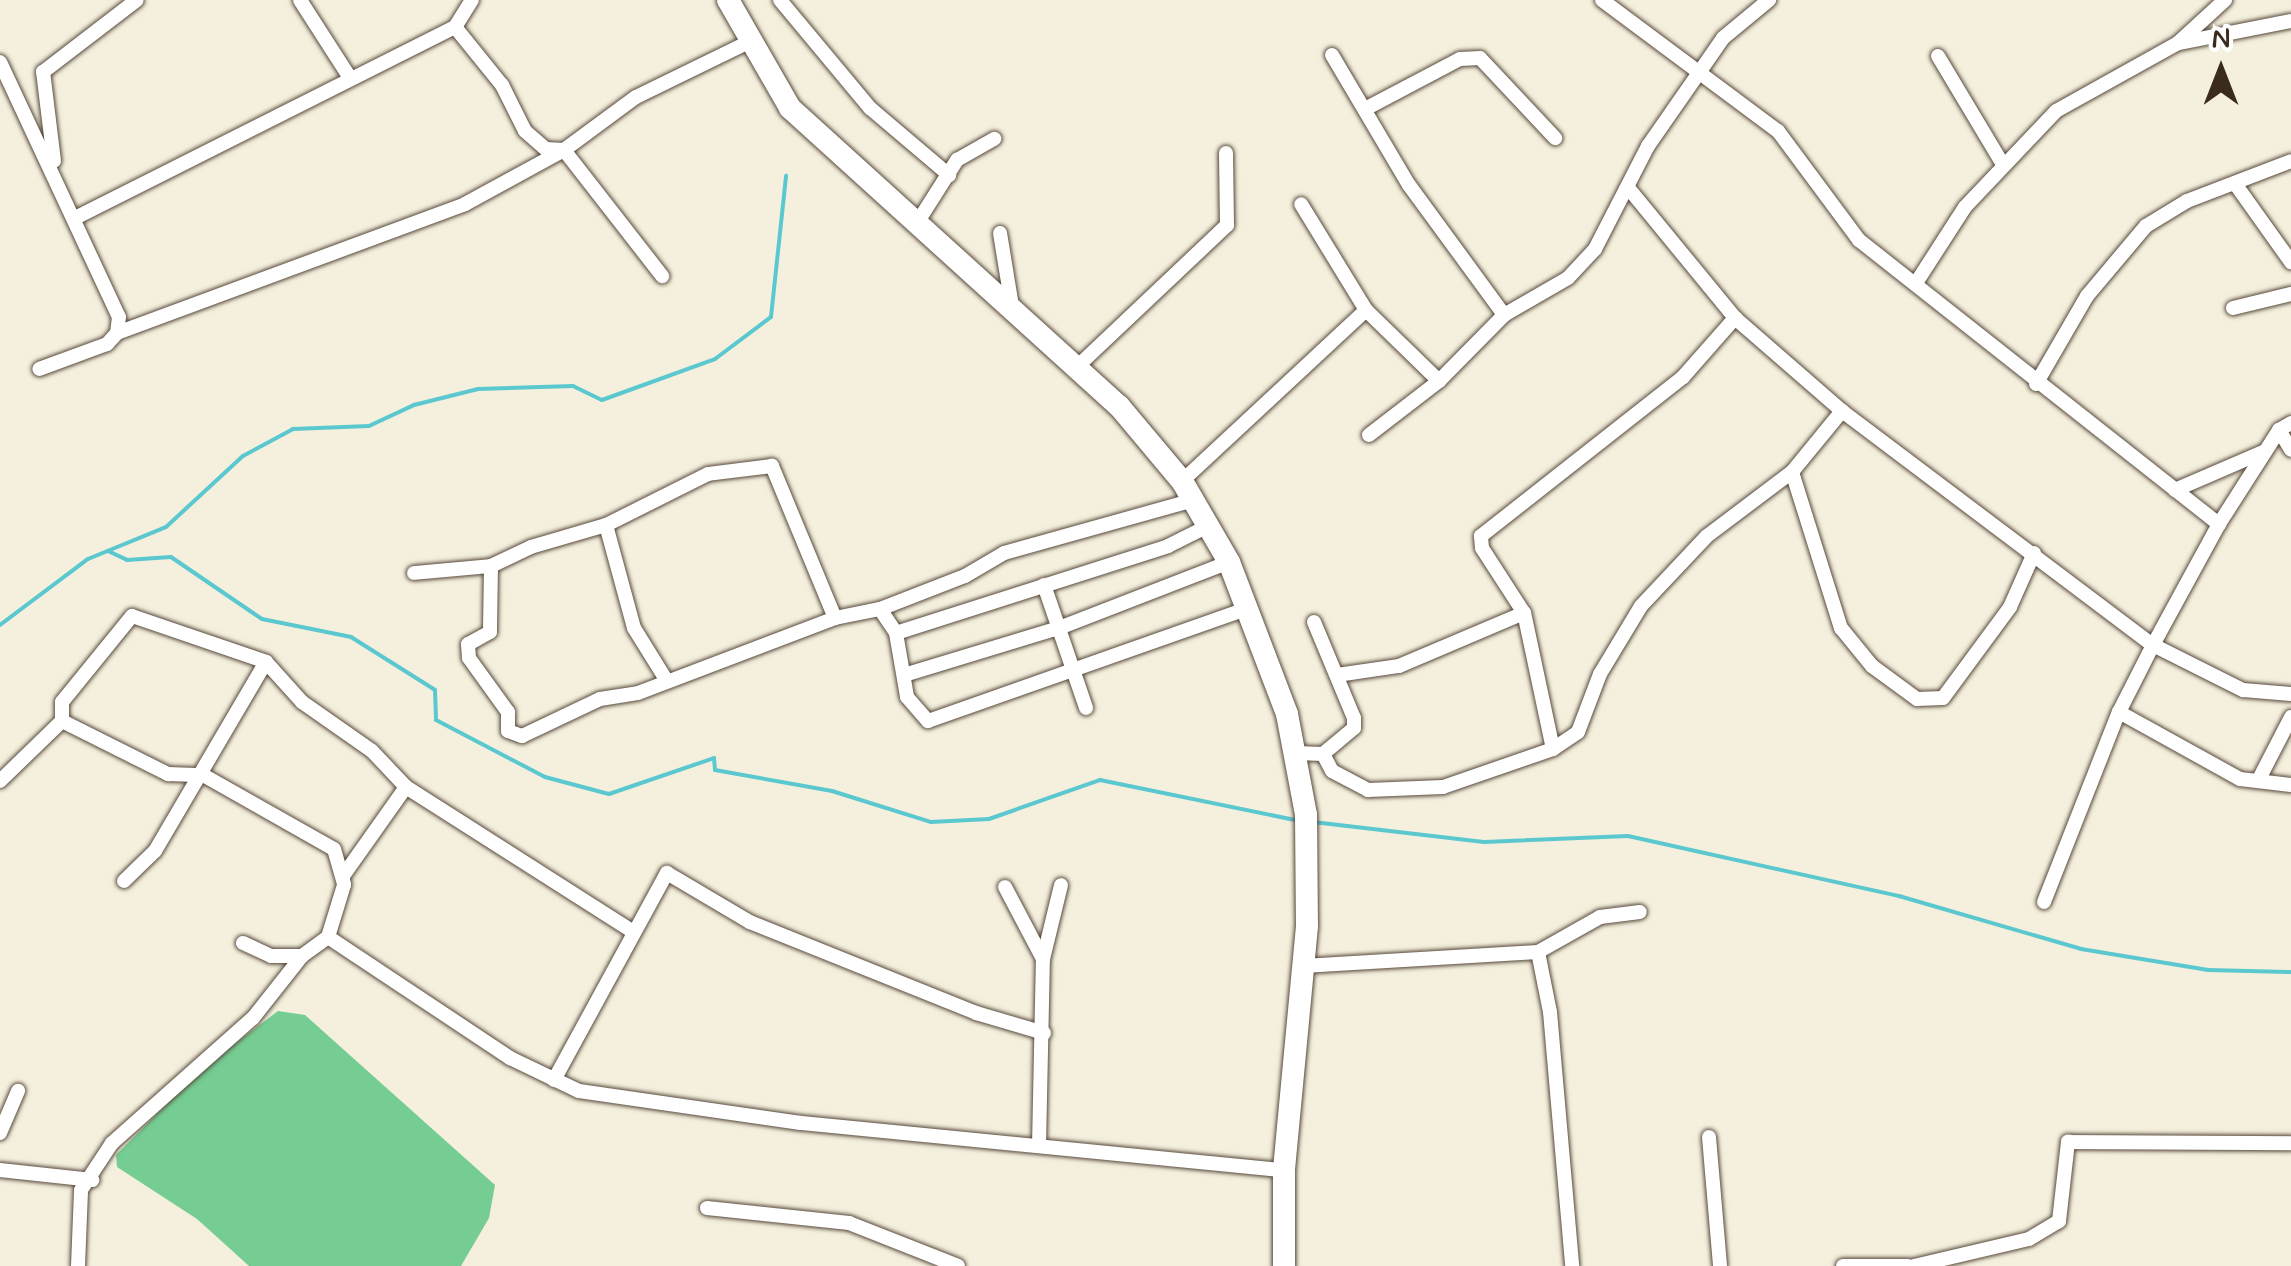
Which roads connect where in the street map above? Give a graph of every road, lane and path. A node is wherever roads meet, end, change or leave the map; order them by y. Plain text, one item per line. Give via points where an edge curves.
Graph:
1 (137, 0) edge
2 (300, 0) edge
3 (472, 0) edge
4 (728, 0) edge
5 (780, 0) edge
6 (1602, 0) edge
7 (1770, 0) edge
8 (2225, 0) edge
9 (2291, 21) edge
10 (455, 27) junction
11 (749, 42) junction
12 (2178, 44) junction
13 (1332, 56) dead end
14 (1938, 56) dead end
15 (0, 62) edge
16 (1702, 72) junction
17 (350, 78) junction
18 (1365, 109) junction
19 (1555, 138) dead end
20 (994, 140) dead end
21 (564, 150) junction
22 (1226, 152) dead end
23 (2291, 161) edge
24 (2002, 163) junction
25 (54, 168) junction
26 (949, 175) junction
27 (2236, 185) junction
28 (1630, 190) junction
29 (1302, 204) dead end
30 (77, 217) junction
31 (917, 223) junction
32 (1000, 233) dead end
33 (2291, 262) edge
34 (662, 276) dead end
35 (1916, 284) junction
36 (2291, 294) edge
37 (1012, 306) junction
38 (2233, 308) dead end
39 (1366, 310) junction
40 (1504, 315) junction
41 (1736, 318) junction
42 (118, 332) junction
43 (1078, 366) junction
44 (40, 369) dead end
45 (1439, 380) junction
46 (2036, 384) junction
47 (1842, 411) junction
48 (2285, 426) edge
49 (1368, 435) dead end
50 (2291, 450) edge
51 (2265, 451) junction
52 (1792, 472) junction
53 (1188, 490) junction
54 (2175, 490) junction
55 (2219, 524) junction
56 (606, 525) junction
57 (1210, 525) junction
58 (2034, 553) junction
59 (1228, 562) junction
60 (491, 566) junction
61 (414, 573) dead end
62 (1044, 586) junction
63 (1248, 608) junction
64 (880, 609) junction
65 (1524, 613) junction
66 (834, 618) junction
67 (1314, 622) dead end
68 (1059, 628) junction
69 (896, 633) junction
70 (2154, 645) junction
71 (266, 662) junction
72 (1074, 670) junction
73 (904, 675) junction
74 (1337, 675) junction
75 (665, 678) junction
76 (2291, 694) edge
77 (1086, 708) dead end
78 (2119, 712) junction
79 (2291, 717) edge
80 (62, 721) junction
81 (1553, 749) junction
82 (1296, 753) junction
83 (1323, 754) junction
84 (198, 775) junction
85 (0, 781) edge
86 (2258, 781) junction
87 (2291, 786) edge
88 (406, 787) junction
89 (343, 876) junction
90 (124, 881) dead end
91 (1061, 885) dead end
92 (1005, 887) dead end
93 (2044, 902) dead end
94 (1640, 912) dead end
95 (634, 932) junction
96 (328, 937) junction
97 (243, 944) dead end
98 (1538, 952) junction
99 (302, 956) junction
100 (1043, 959) junction
101 (1303, 966) junction
102 (1044, 1034) junction
103 (554, 1080) junction
104 (18, 1091) dead end
105 (0, 1133) edge
106 (1709, 1137) dead end
107 (2291, 1144) edge
108 (1039, 1146) junction
109 (0, 1170) edge
110 (1284, 1170) junction
111 (92, 1180) junction
112 (706, 1208) dead end
113 (78, 1266) edge
114 (958, 1266) edge
115 (1284, 1266) edge
116 (1572, 1266) edge
117 (1720, 1266) edge
118 (1843, 1266) edge
119 (1911, 1266) edge

1 - 25 street via 43,72
2 - 17 street
3 - 10 street
4 - 11 main road
5 - 26 street via 870,108
6 - 16 street
7 - 16 street via 1724,38
8 - 12 street
9 - 12 street
10 - 17 street
10 - 21 street via 502,85 524,131 546,149
11 - 21 street via 636,97
11 - 31 main road via 790,108
12 - 24 street via 2056,111
13 - 18 street
14 - 24 street
15 - 25 street
16 - 28 street via 1648,146
16 - 35 street via 1778,131 1859,240
17 - 30 street
18 - 19 street via 1460,59 1480,58
18 - 40 street via 1409,185
20 - 26 street via 957,160
21 - 34 street
21 - 42 street via 466,204
22 - 43 street via 1228,225
23 - 27 street
24 - 35 street
25 - 30 street
26 - 31 street
27 - 33 street
27 - 46 street via 2187,201 2146,226 2087,296
28 - 40 street via 1610,229 1568,278
28 - 41 street
29 - 39 street
30 - 42 street via 119,317
31 - 37 main road
32 - 37 street
35 - 46 street
36 - 38 street
37 - 43 main road
39 - 45 street
39 - 53 street
40 - 45 street
41 - 47 street
41 - 65 street via 1682,376 1482,536 1482,548
42 - 44 street via 78,359
43 - 53 main road
45 - 49 street
46 - 54 street
47 - 52 street
47 - 58 street
48 - 50 street
48 - 51 street
51 - 54 street
51 - 55 street
52 - 58 street via 1840,628 1872,666 1917,699 1943,698 2010,606
52 - 81 street via 1707,536 1640,606 1600,674 1578,732
53 - 57 main road
53 - 64 street via 1004,554
54 - 55 street
55 - 70 street
56 - 60 street via 530,546
56 - 66 street via 708,474 772,466
56 - 75 street via 634,628
57 - 59 main road
57 - 62 street via 1168,546
58 - 70 street
59 - 63 main road
59 - 68 street
60 - 61 street
60 - 75 street via 490,632 468,644 469,658 508,712 513,736
62 - 68 street
62 - 69 street
63 - 72 street
63 - 82 main road
64 - 66 street
64 - 69 street
65 - 74 street via 1399,666
65 - 81 street
66 - 75 street
67 - 74 street
68 - 72 street
68 - 73 street
69 - 73 street
70 - 76 street via 2243,690
70 - 78 street
71 - 80 street via 132,616 62,702
71 - 84 street
71 - 88 street via 302,702 372,750
72 - 73 street via 928,721 906,697
72 - 77 street
74 - 83 street via 1354,728
78 - 86 street via 2240,779
78 - 93 street
79 - 86 street
80 - 84 street via 168,774
80 - 85 street
81 - 83 street via 1443,787 1368,790 1332,772
82 - 83 street
82 - 101 main road via 1308,847
84 - 89 street via 334,849
84 - 90 street via 155,852
86 - 87 street
88 - 89 street
88 - 95 street
89 - 96 street
91 - 100 street
92 - 100 street
94 - 98 street via 1600,917
95 - 102 street via 666,872 750,922
95 - 103 street
96 - 99 street
96 - 103 street
97 - 99 street via 272,956
98 - 101 street
98 - 116 street via 1550,1012
99 - 111 street via 254,1018 112,1144
100 - 102 street
101 - 110 main road
102 - 108 street
103 - 108 street via 646,1105
104 - 105 street
106 - 117 street
107 - 119 street via 2068,1142 2059,1222 2029,1239
108 - 110 street
109 - 111 street
110 - 115 main road
111 - 113 street via 81,1190
112 - 114 street via 849,1223
118 - 119 street

